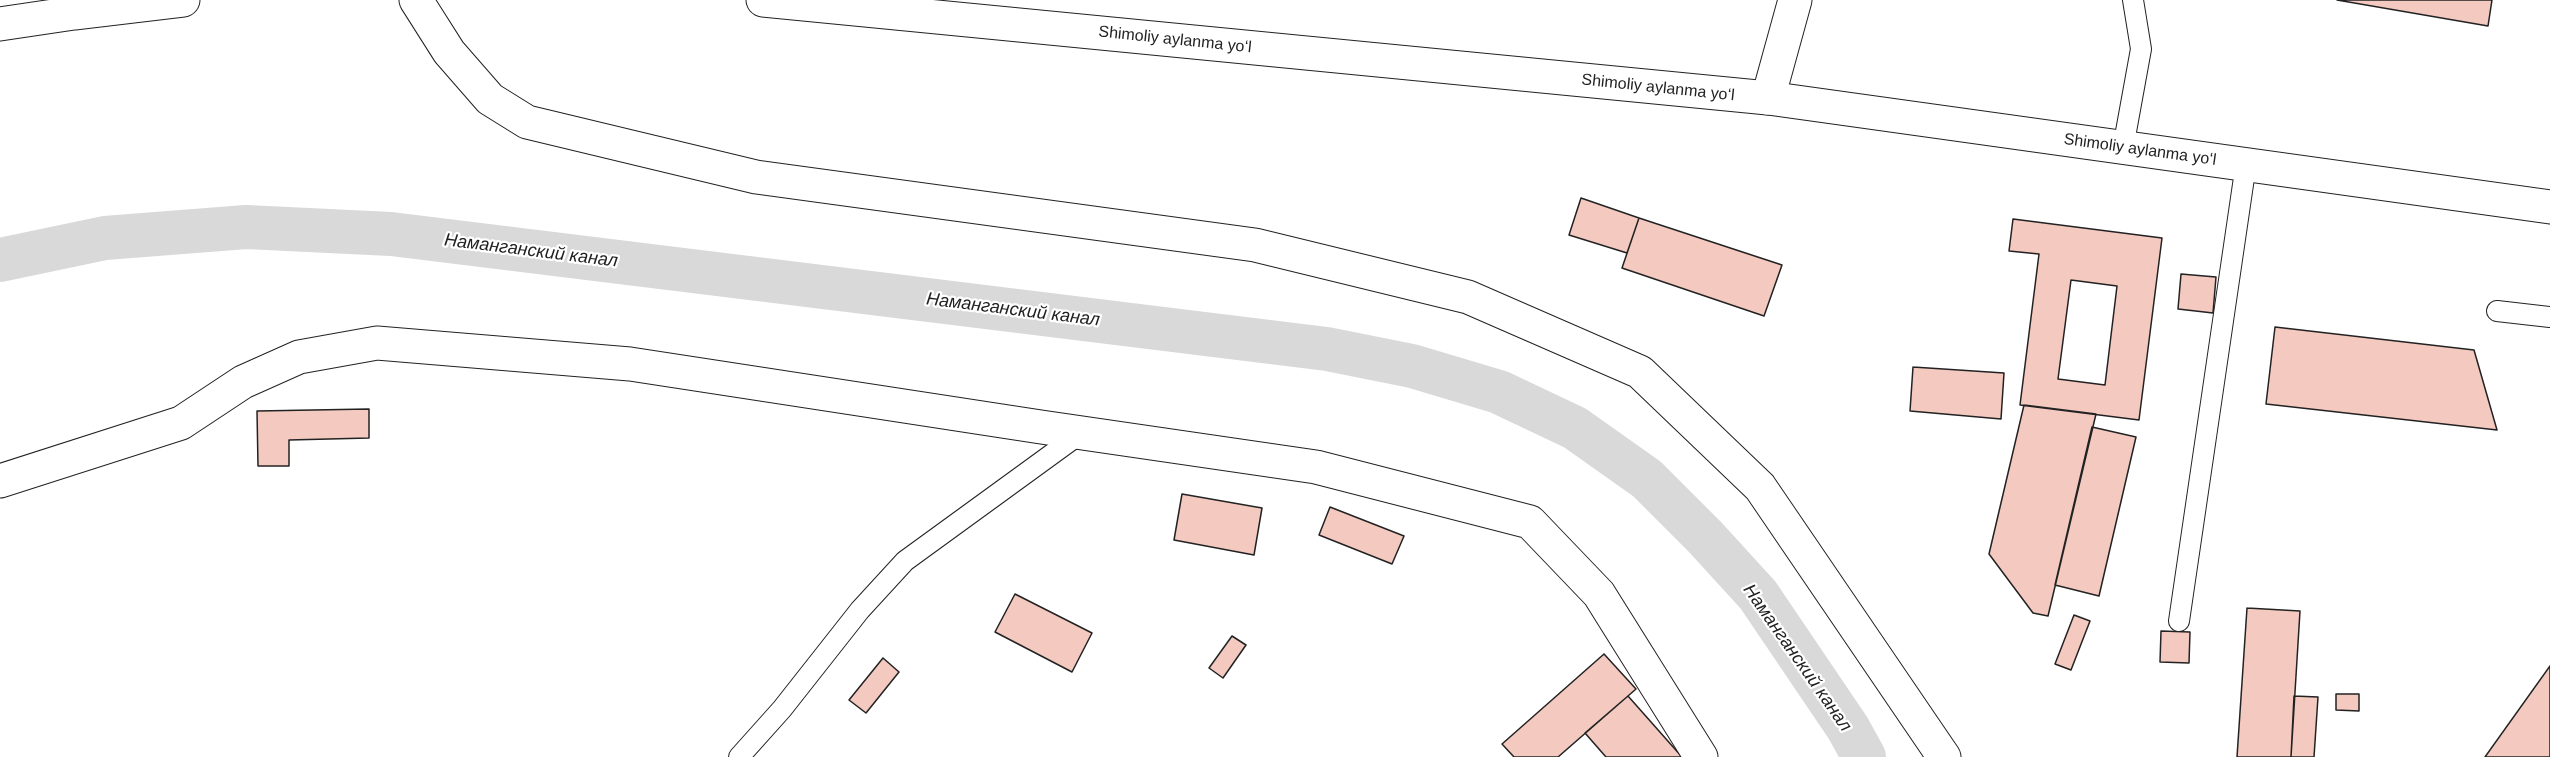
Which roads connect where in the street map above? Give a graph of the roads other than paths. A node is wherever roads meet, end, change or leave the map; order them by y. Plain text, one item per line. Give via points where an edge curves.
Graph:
1 (183, 0) edge
2 (416, 0) edge
3 (763, 0) edge
4 (1794, 0) edge
5 (2133, 0) edge
6 (0, 24) edge
7 (1768, 98) junction
8 (2123, 148) junction
9 (2246, 164) junction
10 (2550, 207) edge
11 (2497, 311) dead end
12 (2550, 317) edge
13 (1081, 433) junction
14 (0, 481) edge
15 (2179, 621) dead end
16 (740, 757) edge
17 (1701, 757) edge
18 (1944, 757) edge

1 - 6 street
2 - 18 street via 449,52 490,99 527,122 756,177 1255,245 1468,297 1640,372 1760,487
3 - 7 street, Shimoliy aylanma yoʻl
4 - 7 street
5 - 8 lane via 2142,50
7 - 8 street, Shimoliy aylanma yoʻl
8 - 9 street, Shimoliy aylanma yoʻl
9 - 10 street, Shimoliy aylanma yoʻl
9 - 15 lane
11 - 12 lane
13 - 14 street via 630,364 377,343 299,357 243,382 181,423
13 - 16 lane via 904,561
13 - 17 street via 1316,467 1530,522 1599,594

